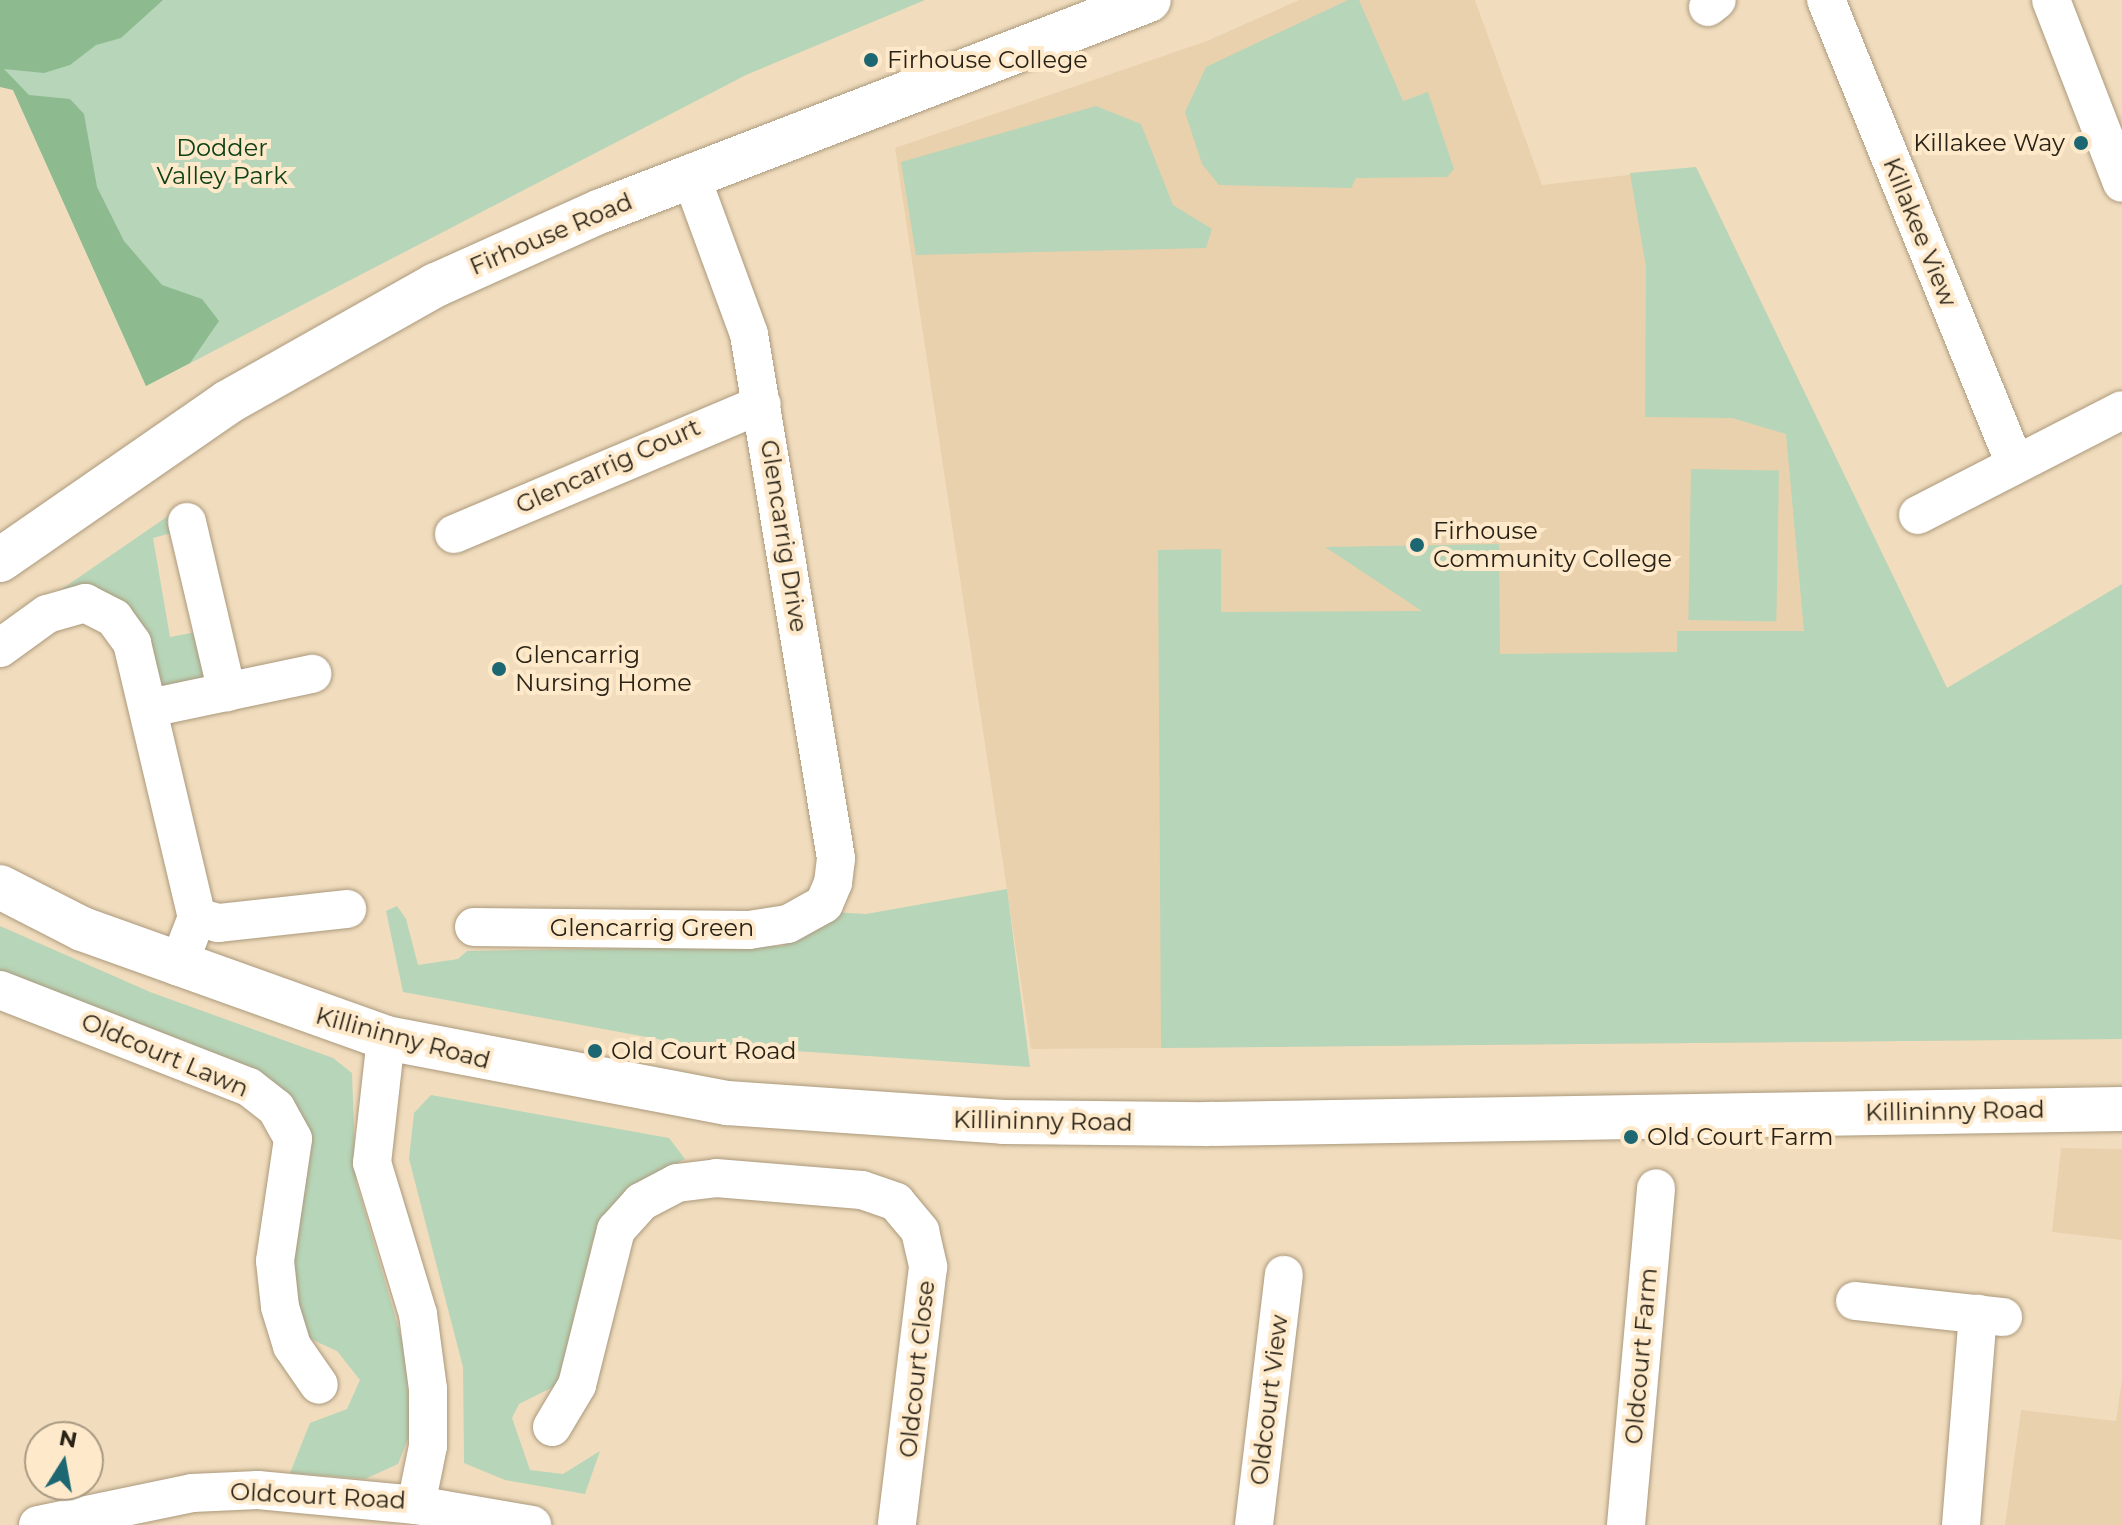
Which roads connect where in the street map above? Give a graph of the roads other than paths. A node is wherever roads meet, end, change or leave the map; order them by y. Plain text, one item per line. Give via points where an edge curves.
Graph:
1 (1149, 0) edge
2 (1826, 0) edge
3 (2051, 0) edge
4 (2109, 107) edge
5 (691, 176) junction
6 (2122, 183) edge
7 (762, 404) junction
8 (2122, 410) edge
9 (2015, 464) junction
10 (1918, 515) dead end
11 (187, 522) dead end
12 (454, 534) dead end
13 (0, 560) edge
14 (0, 648) edge
15 (312, 674) dead end
16 (227, 692) junction
17 (150, 708) junction
18 (0, 887) edge
19 (824, 904) joint
20 (347, 909) dead end
21 (197, 917) junction
22 (474, 927) dead end
23 (178, 966) junction
24 (0, 990) edge
25 (386, 1038) junction
26 (2122, 1109) edge
27 (1656, 1188) dead end
28 (1284, 1275) dead end
29 (1855, 1301) dead end
30 (319, 1385) dead end
31 (552, 1427) dead end
32 (416, 1505) junction
33 (38, 1525) edge
34 (532, 1525) edge
35 (897, 1525) edge
36 (1254, 1525) edge
37 (1626, 1525) edge
38 (1961, 1525) edge

1 - 5 main road, Firhouse Road
2 - 9 street, Killakee View
3 - 4 street
4 - 6 street
5 - 7 street, Glencarrig Drive via 749,334
5 - 13 main road, Firhouse Road via 436,285 307,355
7 - 12 street, Glencarrig Court
7 - 19 street, Glencarrig Drive via 836,858
8 - 9 street
9 - 10 street
11 - 16 street
14 - 17 street via 47,614 85,603 114,618 132,643
15 - 16 street
16 - 17 street
17 - 21 street
18 - 23 main road, Killininny Road
19 - 22 street, Glencarrig Green via 788,924 749,930
20 - 21 street via 218,923
21 - 23 street
23 - 25 main road, Killininny Road
24 - 30 street, Oldcourt Lawn via 249,1087 276,1108 293,1139 275,1261 280,1307 292,1346
25 - 26 main road, Killininny Road via 639,1091 1003,1122
25 - 32 street, Oldcourt Road via 372,1163 418,1314 428,1389 428,1446
27 - 37 street, Oldcourt Farm
28 - 36 street, Oldcourt View
29 - 38 street via 1991,1316
31 - 35 street, Oldcourt Close via 577,1385 616,1230 641,1202 677,1183 716,1178 862,1190 896,1202 920,1231 928,1267
32 - 33 street, Oldcourt Road via 271,1491 192,1493
32 - 34 street

